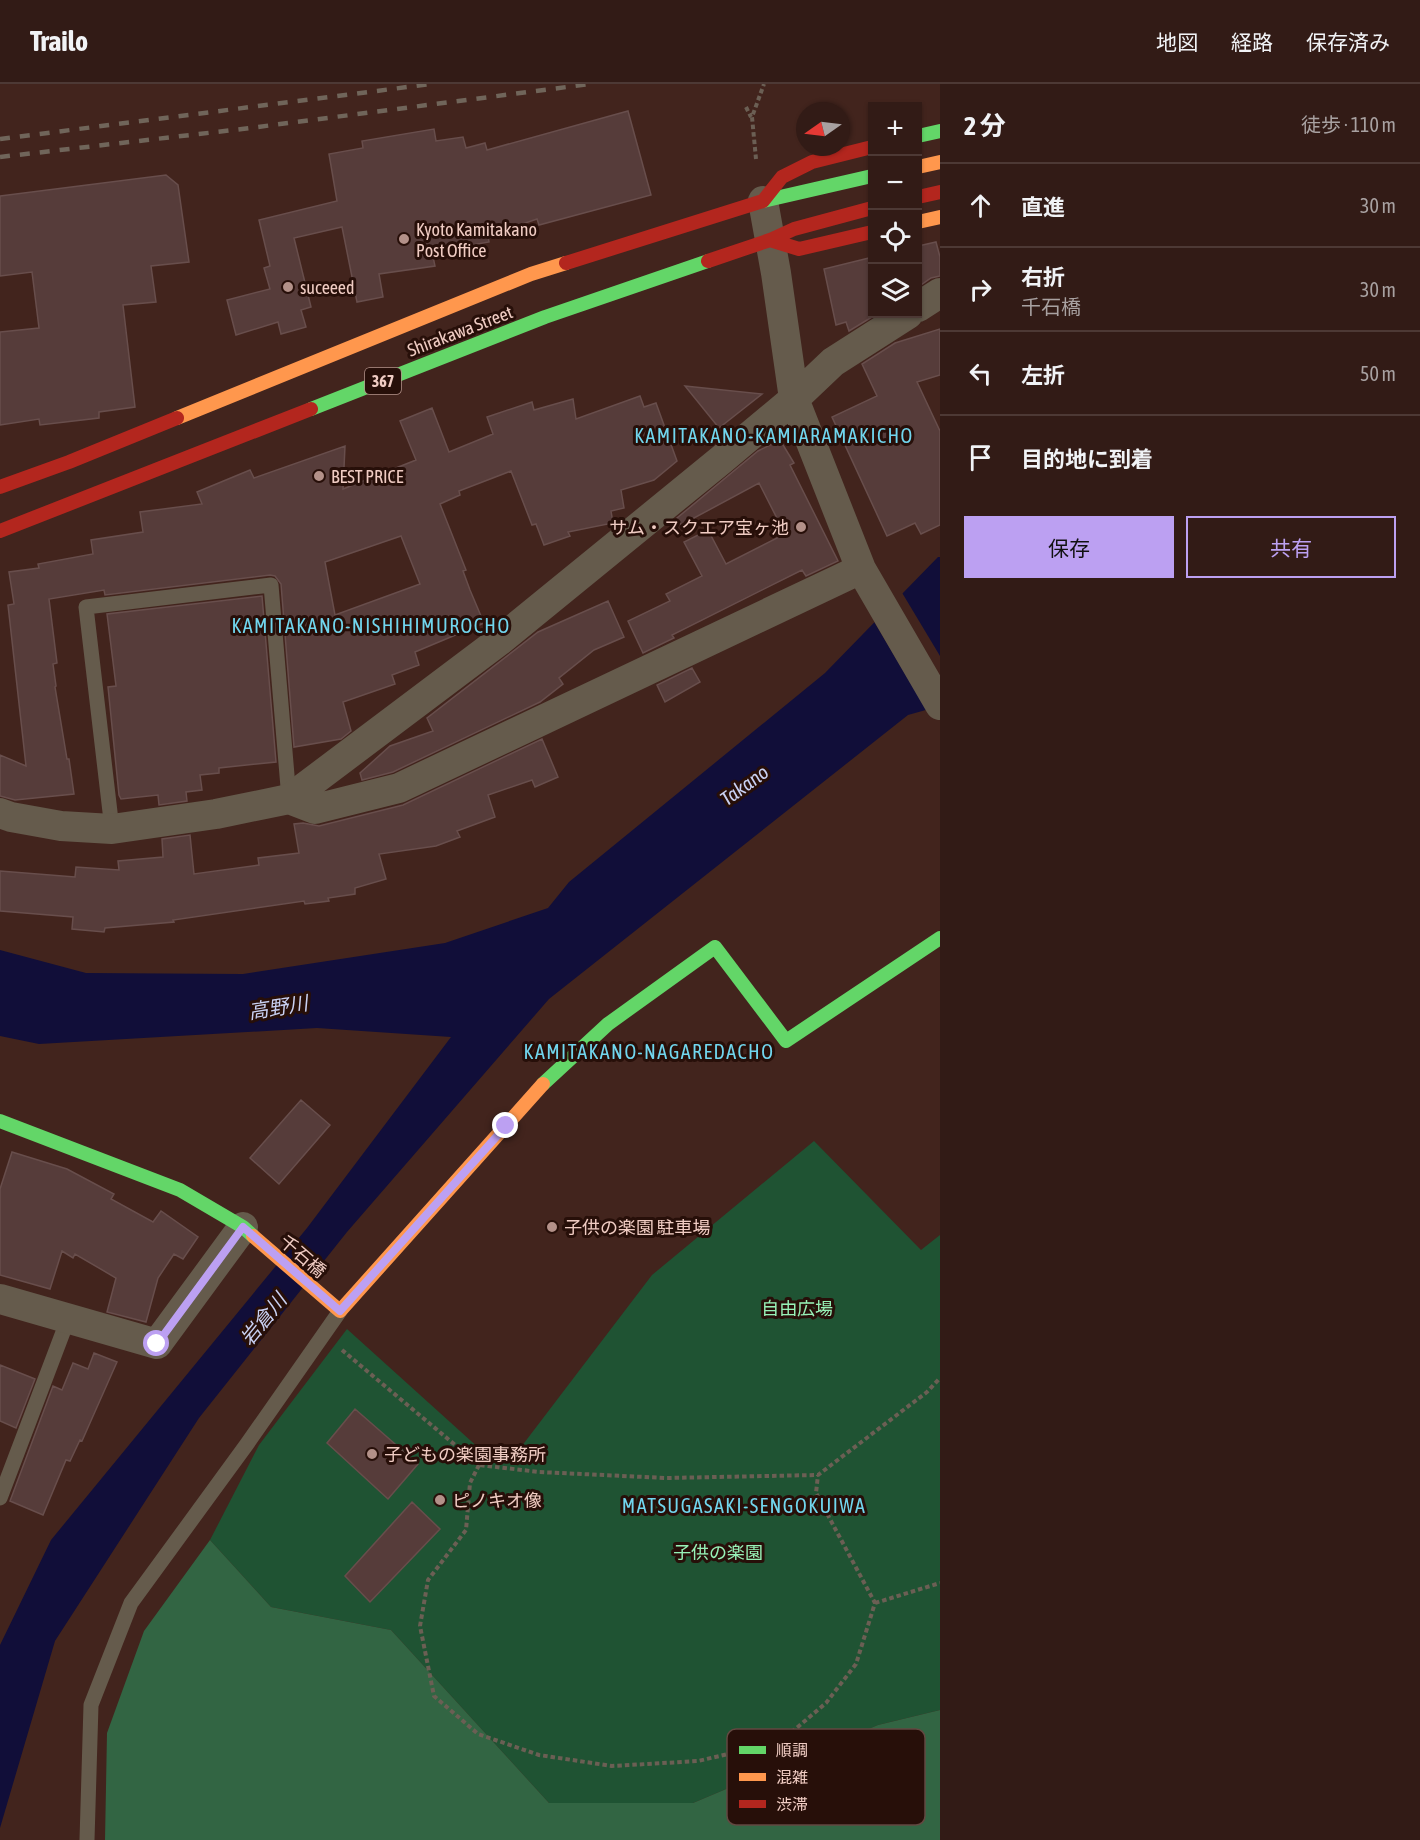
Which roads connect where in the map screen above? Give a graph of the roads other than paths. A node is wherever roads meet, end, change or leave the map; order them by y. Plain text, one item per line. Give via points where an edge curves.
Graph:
1 (940, 131) edge
2 (922, 135) edge
3 (868, 148) edge
4 (940, 162) edge
5 (922, 166) edge
6 (868, 177) edge
7 (940, 192) edge
8 (922, 196) edge
9 (763, 201) junction
10 (868, 209) edge
11 (940, 218) edge
12 (922, 221) edge
13 (868, 233) edge
14 (770, 240) junction
15 (940, 293) edge
16 (922, 304) edge
17 (902, 318) edge
18 (794, 399) junction
19 (0, 487) edge
20 (0, 531) edge
21 (866, 576) junction
22 (940, 705) edge
23 (289, 799) junction
24 (0, 813) edge
25 (112, 829) junction
26 (940, 938) edge
27 (0, 1121) edge
28 (243, 1227) junction
29 (0, 1299) edge
30 (340, 1311) junction
31 (68, 1319) junction
32 (0, 1498) edge
33 (87, 1840) edge

1 - 2 main road
3 - 9 main road via 812,162 782,177
4 - 5 main road
6 - 9 main road, Shirakawa Street
7 - 8 main road
9 - 14 street
9 - 19 main road, Shirakawa Street / 367 via 531,274
10 - 14 main road, Shirakawa Street via 794,229
11 - 12 main road
13 - 14 main road via 799,249
14 - 18 street
14 - 20 main road, Shirakawa Street / 367 via 545,318
15 - 16 street
17 - 18 street via 833,362
18 - 21 street
18 - 23 street via 499,641
21 - 22 street
21 - 23 street via 399,788 315,809
23 - 25 street
23 - 25 lane via 271,585 86,607
24 - 25 street via 61,826
26 - 30 main road via 786,1041 715,947 608,1024 543,1084
27 - 28 main road, 千石橋 via 180,1190
28 - 30 main road, 千石橋
28 - 31 street via 157,1344
29 - 31 street
30 - 33 lane via 131,1603 91,1705
31 - 32 lane

